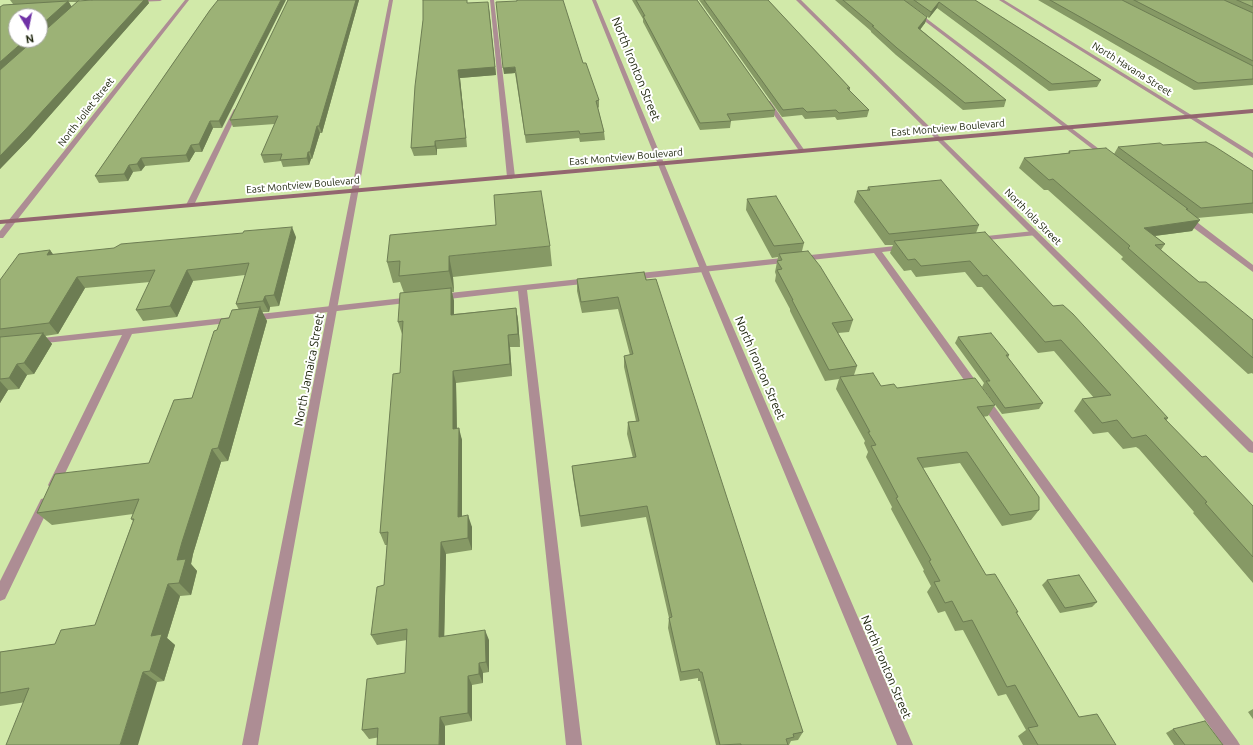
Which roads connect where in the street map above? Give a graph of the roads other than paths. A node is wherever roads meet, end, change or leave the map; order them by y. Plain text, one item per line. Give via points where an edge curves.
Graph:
1 (160, 0) edge
2 (187, 0) edge
3 (391, 0) edge
4 (492, 0) edge
5 (594, 0) edge
6 (798, 0) edge
7 (899, 0) edge
8 (1001, 0) edge
9 (128, 2) edge
10 (762, 94) edge
11 (238, 106) edge
12 (1253, 111) edge
13 (1190, 116) junction
14 (1066, 128) junction
15 (939, 139) junction
16 (802, 151) junction
17 (1253, 156) edge
18 (1110, 160) edge
19 (662, 164) junction
20 (511, 176) junction
21 (356, 190) junction
22 (190, 205) junction
23 (1178, 212) edge
24 (12, 221) junction
25 (0, 222) edge
26 (1034, 233) junction
27 (0, 236) edge
28 (971, 240) edge
29 (916, 246) edge
30 (876, 250) junction
31 (704, 269) junction
32 (1253, 269) edge
33 (624, 278) edge
34 (602, 280) edge
35 (522, 288) junction
36 (334, 309) junction
37 (129, 331) junction
38 (30, 342) edge
39 (1253, 449) edge
40 (0, 595) edge
41 (250, 745) edge
42 (574, 745) edge
43 (905, 745) edge
44 (1232, 745) edge

1 - 9 street
2 - 24 street, North Joliet Street
3 - 21 street, North Jamaica Street
4 - 20 street
5 - 19 street, North Ironton Street
6 - 15 street, North Iola Street
7 - 14 street
8 - 13 street, North Havana Street
10 - 16 street
11 - 22 street
12 - 13 main road, East Montview Boulevard
13 - 14 main road, East Montview Boulevard
13 - 17 street, North Havana Street
14 - 15 main road, East Montview Boulevard
14 - 18 street
15 - 16 main road, East Montview Boulevard
15 - 26 street, North Iola Street
16 - 19 main road, East Montview Boulevard
19 - 20 main road, East Montview Boulevard
19 - 31 street, North Ironton Street
20 - 21 main road, East Montview Boulevard
21 - 22 main road, East Montview Boulevard
21 - 36 street, North Jamaica Street
22 - 24 main road, East Montview Boulevard
23 - 32 street
24 - 25 main road, East Montview Boulevard
24 - 27 street, North Joliet Street
26 - 28 street
26 - 39 street, North Iola Street
29 - 30 street
30 - 31 street
30 - 44 street
31 - 33 street
31 - 43 street, North Ironton Street
34 - 35 street
35 - 36 street
35 - 42 street
36 - 37 street
36 - 41 street, North Jamaica Street
37 - 38 street
37 - 40 street

